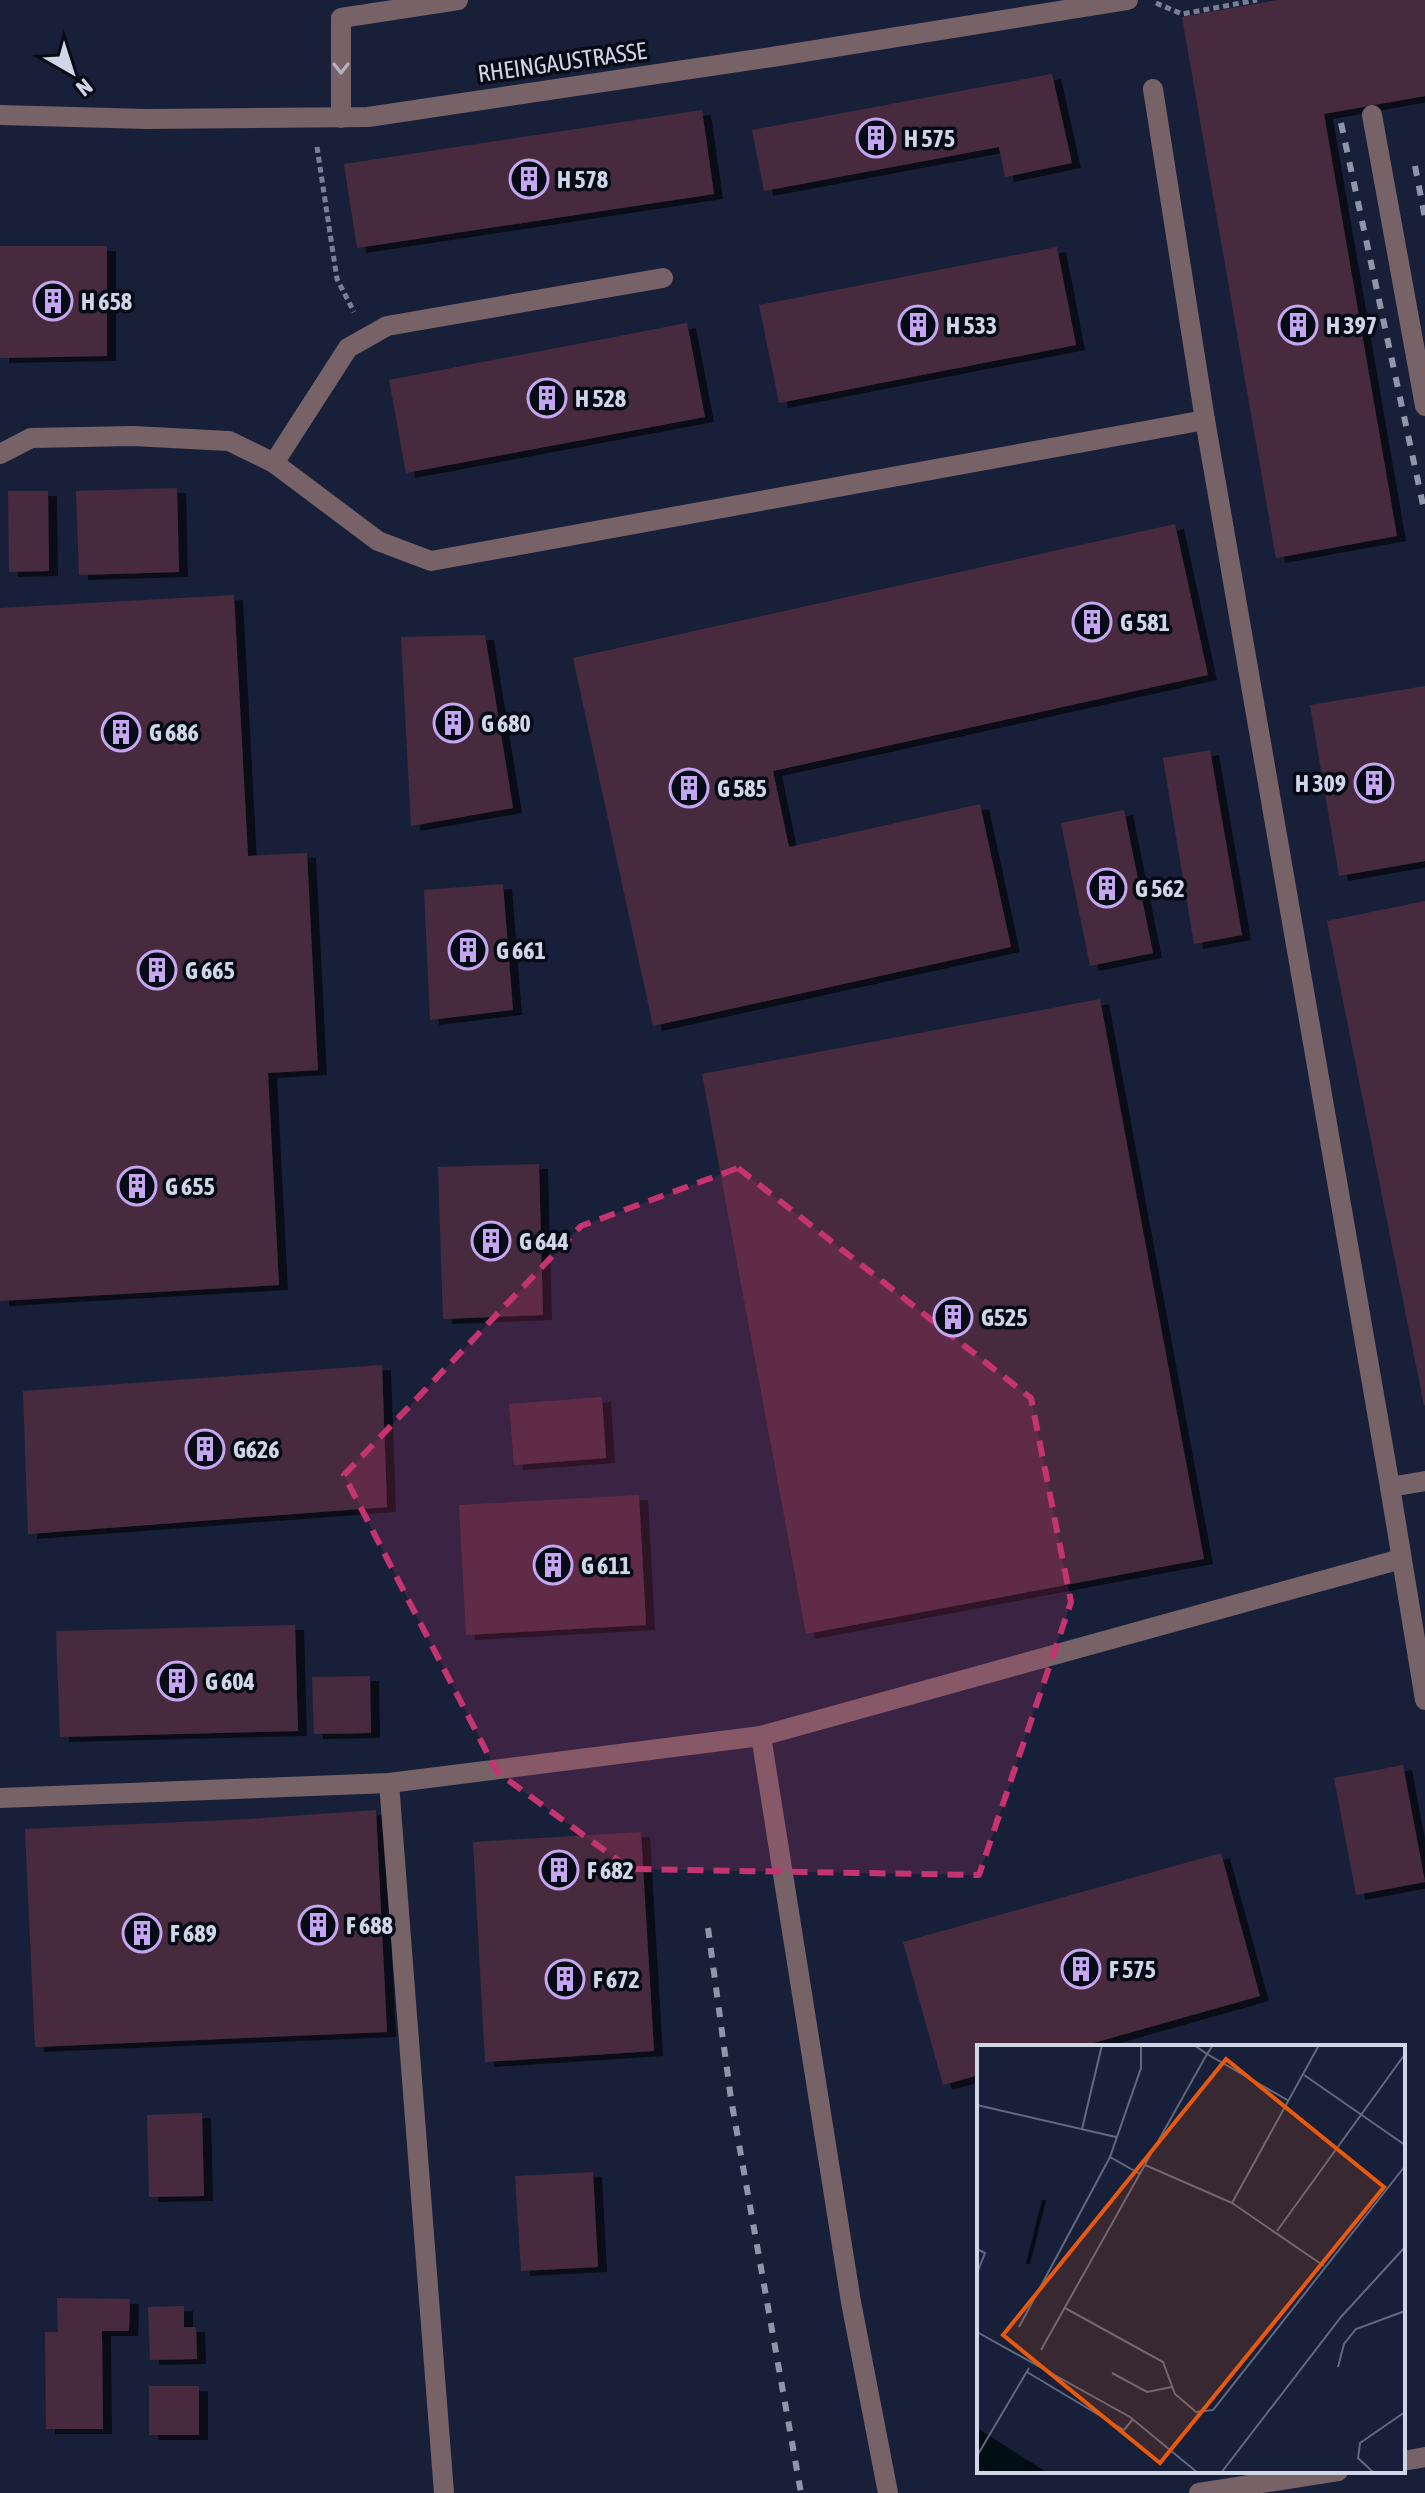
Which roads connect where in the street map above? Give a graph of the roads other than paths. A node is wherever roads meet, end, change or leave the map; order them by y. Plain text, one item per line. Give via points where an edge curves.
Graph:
1 (458, 0) edge
2 (1128, 0) edge
3 (1153, 89) dead end
4 (0, 115) edge
5 (1372, 115) dead end
6 (341, 118) junction
7 (663, 278) dead end
8 (1425, 406) edge
9 (1205, 420) junction
10 (0, 454) edge
11 (274, 463) junction
12 (1425, 1481) edge
13 (1390, 1487) junction
14 (1401, 1559) junction
15 (1425, 1700) edge
16 (761, 1736) junction
17 (389, 1783) junction
18 (0, 1798) edge
19 (1425, 2457) edge
20 (1405, 2461) edge
21 (1325, 2473) edge
22 (444, 2493) edge
23 (888, 2493) edge
24 (1199, 2493) edge

1 -> 6 street via 341,18
2 - 6 street, RHEINGAUSTRASSE
3 - 9 street
4 - 6 street, RHEINGAUSTRASSE
5 - 8 street
7 - 11 street via 387,326 348,348
9 - 11 street via 431,561 378,541
9 - 13 street
10 - 11 street via 31,438 133,436 229,441
12 - 13 street
13 - 14 street
14 - 15 street
14 - 16 street
16 - 17 street
16 - 23 street via 848,2286
17 - 18 street
17 - 22 street
19 - 20 street
21 - 24 street

